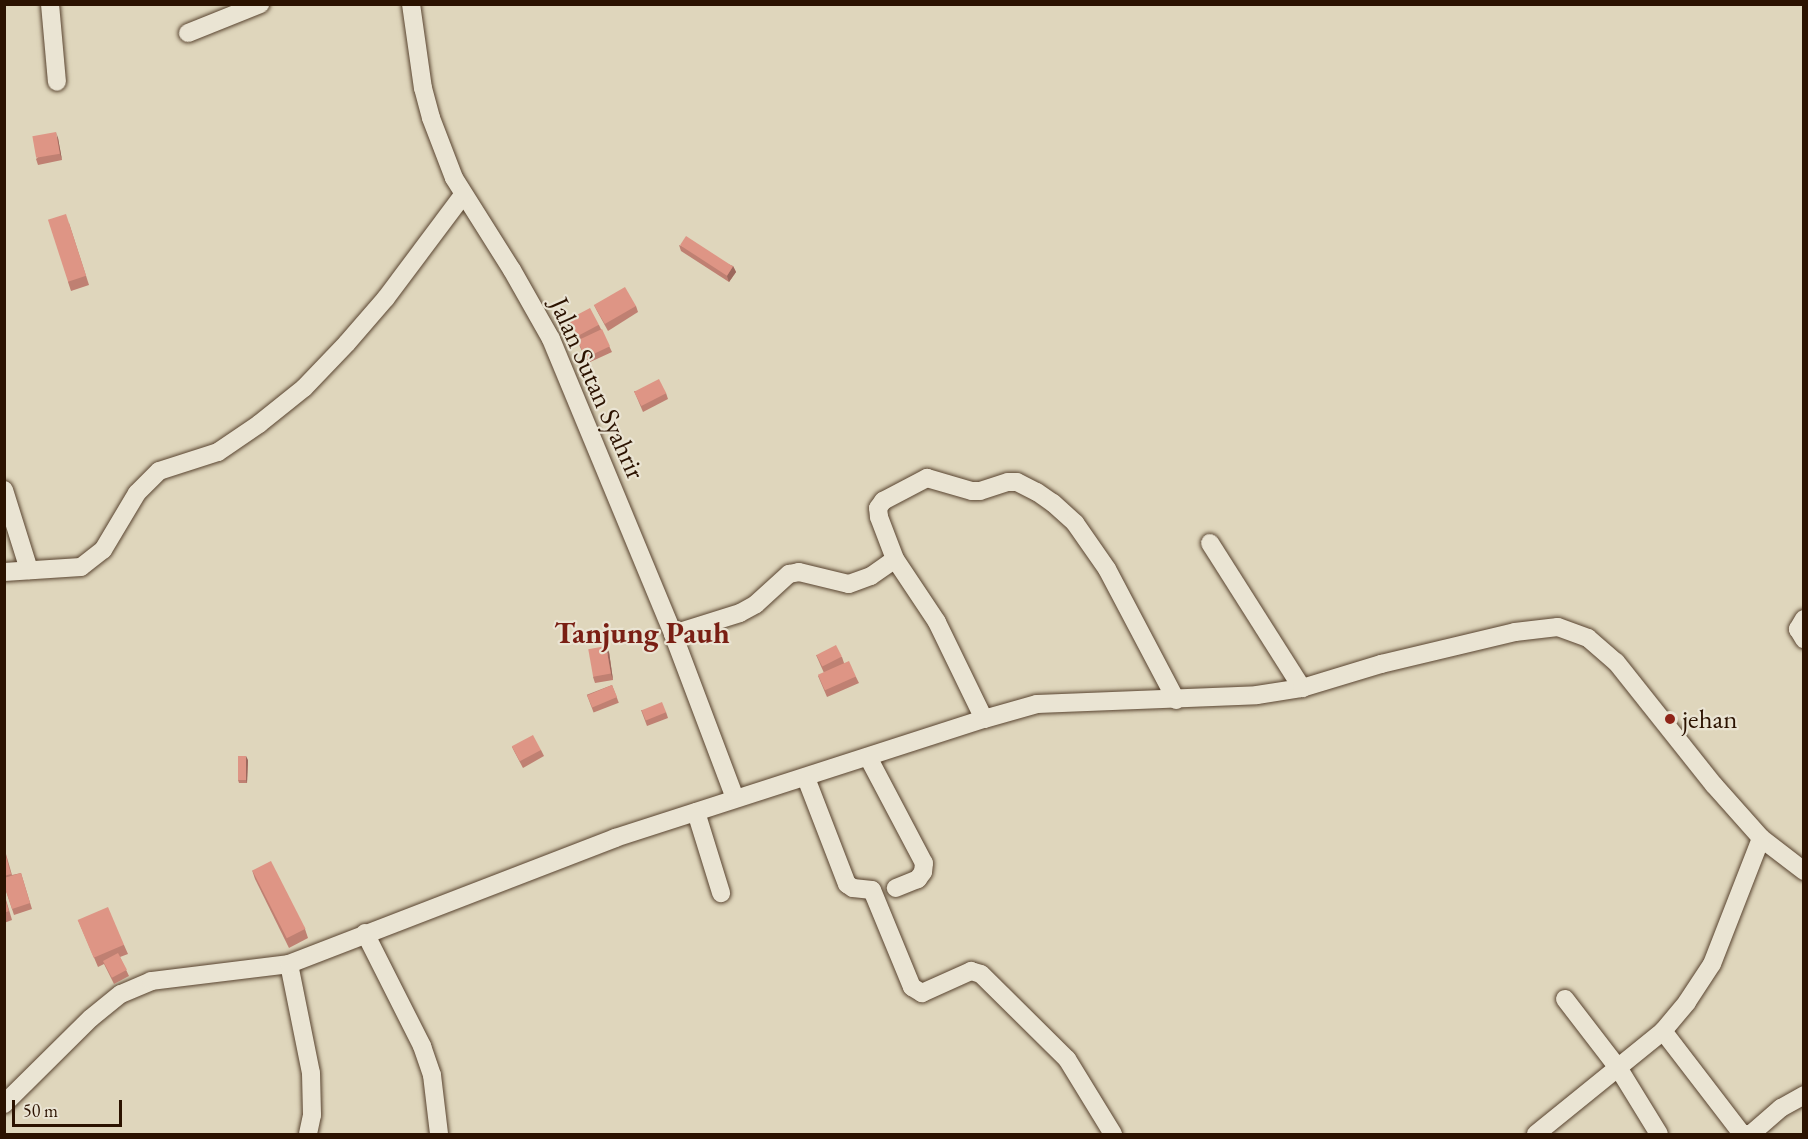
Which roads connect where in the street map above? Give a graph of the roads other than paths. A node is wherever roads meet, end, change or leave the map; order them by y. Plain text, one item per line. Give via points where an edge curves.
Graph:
1 (50, 4) edge
2 (260, 4) edge
3 (411, 4) edge
4 (188, 33) dead end
5 (57, 82) dead end
6 (463, 195) junction
7 (4, 490) edge
8 (1210, 543) dead end
9 (895, 559) junction
10 (29, 570) junction
11 (4, 572) edge
12 (1803, 619) edge
13 (673, 634) junction
14 (1803, 639) edge
15 (1302, 688) junction
16 (1176, 700) junction
17 (984, 719) junction
18 (868, 757) junction
19 (806, 778) junction
20 (735, 798) junction
21 (696, 812) junction
22 (1761, 838) junction
23 (1803, 871) edge
24 (896, 888) dead end
25 (721, 894) dead end
26 (365, 933) junction
27 (289, 964) junction
28 (1565, 999) dead end
29 (1663, 1031) junction
30 (1618, 1069) junction
31 (1803, 1095) edge
32 (4, 1104) edge
33 (308, 1134) edge
34 (438, 1134) edge
35 (1113, 1134) edge
36 (1536, 1134) edge
37 (1659, 1134) edge

1 - 5 street
2 - 4 street
3 - 6 street, Jalan Sutan Syahrir via 431,118
6 - 10 street via 386,298 303,387 218,452 159,471 137,494 103,550 81,567
6 - 13 street, Jalan Sutan Syahrir via 551,339
7 - 10 street
8 - 15 street
9 - 13 street via 871,576 849,584 799,572 789,574 740,613
9 - 16 street via 878,508 915,482 935,478 980,491 1008,482 1037,492 1075,524 1107,569
9 - 17 street via 938,622
10 - 11 street
12 - 14 street via 1798,629
13 - 20 street, Jalan Sutan Syahrir
15 - 16 street
15 - 22 street via 1381,663 1515,632 1558,627 1588,638 1616,662
16 - 17 street via 1037,704
17 - 18 street
18 - 19 street
18 - 24 street via 924,863 918,879
19 - 20 street
19 - 35 street via 847,884 872,890 912,987 922,993 971,971 981,974 1066,1059
20 - 21 street
21 - 25 street
21 - 26 street via 615,838
22 - 23 street
22 - 29 street via 1712,964
26 - 27 street
26 - 34 street via 422,1046 432,1075
27 - 32 street via 152,981 122,994 91,1018
27 - 33 street via 311,1073 312,1115
28 - 30 street
29 - 30 street
29 - 31 street via 1742,1134 1751,1134
30 - 36 street
30 - 37 street

